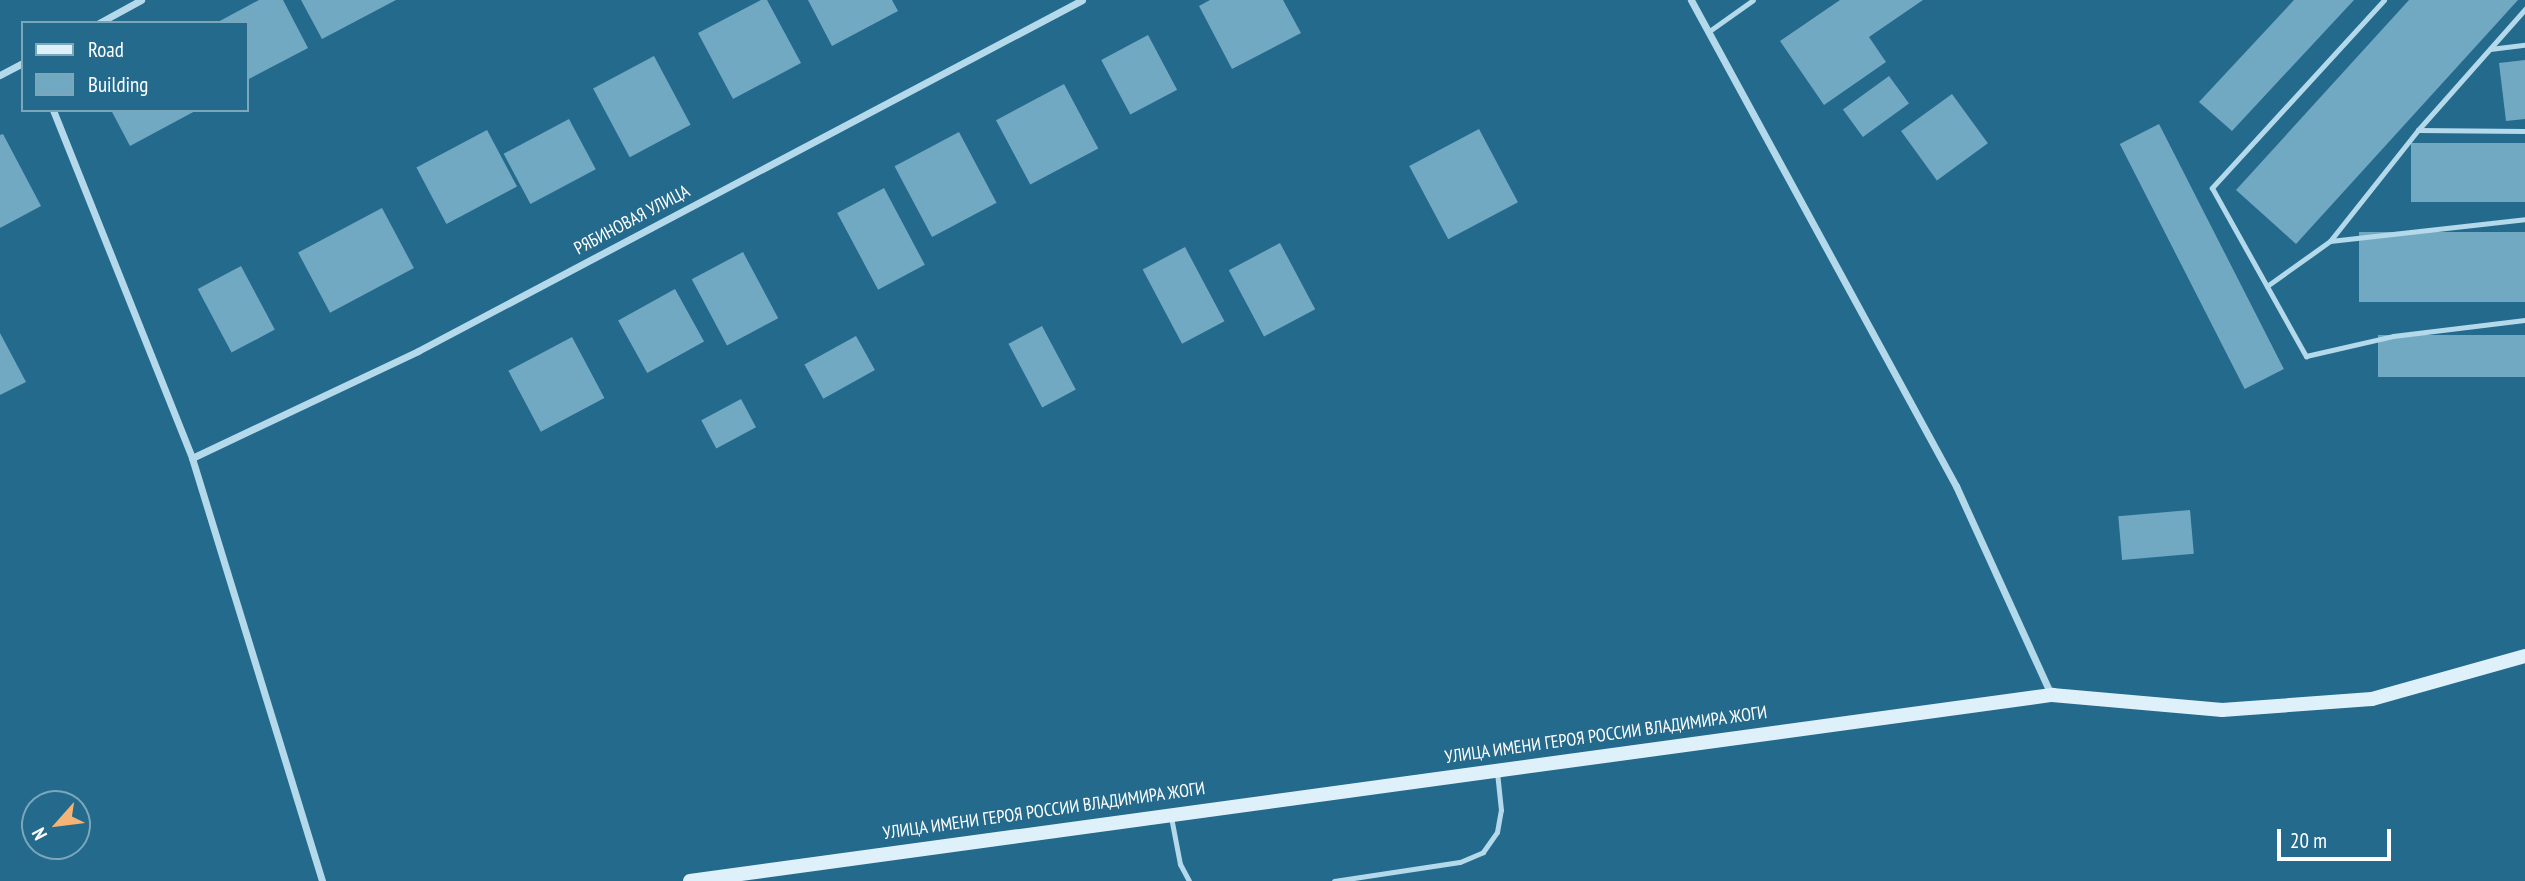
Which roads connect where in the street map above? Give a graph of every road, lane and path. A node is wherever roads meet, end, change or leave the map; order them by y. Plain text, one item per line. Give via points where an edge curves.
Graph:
1 (141, 0) edge
2 (1082, 0) edge
3 (1691, 0) edge
4 (1753, 0) edge
5 (2384, 0) edge
6 (2525, 9) edge
7 (103, 21) edge
8 (1708, 32) junction
9 (2525, 45) edge
10 (2488, 49) junction
11 (21, 64) edge
12 (0, 75) edge
13 (54, 112) edge
14 (2418, 130) junction
15 (2525, 131) edge
16 (2525, 219) edge
17 (2330, 241) junction
18 (2267, 286) junction
19 (2525, 320) edge
20 (192, 458) junction
21 (2525, 656) edge
22 (2052, 695) junction
23 (1496, 770) junction
24 (1170, 814) junction
25 (322, 881) edge
26 (690, 881) edge
27 (1189, 881) edge
28 (1334, 881) edge

1 - 7 street
2 - 20 street, РЯБИНОВАЯ УЛИЦА via 418,351
3 - 8 street
4 - 8 lane
5 - 18 lane via 2212,188
6 - 10 lane
8 - 22 street via 1956,485
9 - 10 lane
10 - 14 lane
11 - 12 street
13 - 20 street
14 - 15 lane
14 - 17 lane
16 - 17 lane
17 - 18 lane
18 - 19 lane via 2306,356 2393,336
20 - 25 street
21 - 22 main road, УЛИЦА ИМЕНИ ГЕРОЯ РОССИИ ВЛАДИМИРА ЖОГИ via 2372,699 2222,710
22 - 23 main road, УЛИЦА ИМЕНИ ГЕРОЯ РОССИИ ВЛАДИМИРА ЖОГИ
23 - 24 main road, УЛИЦА ИМЕНИ ГЕРОЯ РОССИИ ВЛАДИМИРА ЖОГИ
23 - 28 lane via 1501,810 1497,832 1483,852 1460,862
24 - 26 main road, УЛИЦА ИМЕНИ ГЕРОЯ РОССИИ ВЛАДИМИРА ЖОГИ
24 - 27 lane via 1180,864

